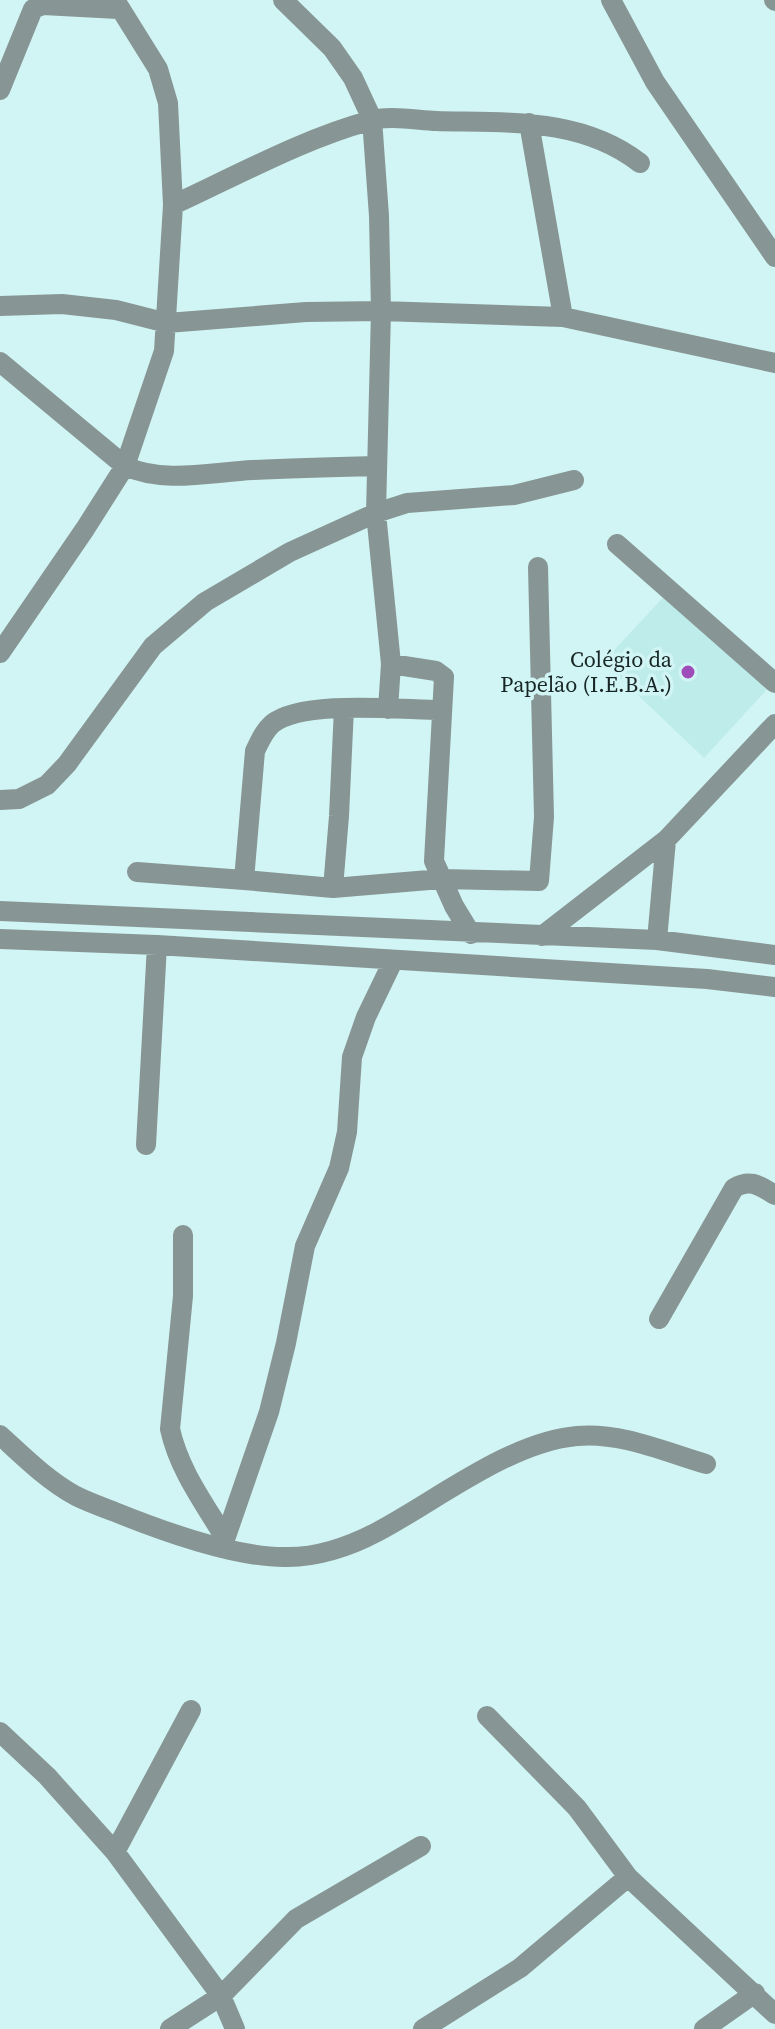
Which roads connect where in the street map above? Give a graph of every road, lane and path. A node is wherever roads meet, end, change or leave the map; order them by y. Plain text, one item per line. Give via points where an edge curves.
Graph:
1 (283, 0) edge
2 (611, 0) edge
3 (116, 4) edge
4 (0, 90) edge
5 (372, 119) junction
6 (529, 123) junction
7 (640, 163) dead end
8 (173, 205) junction
9 (775, 257) edge
10 (0, 306) edge
11 (381, 311) junction
12 (563, 317) junction
13 (167, 323) junction
14 (0, 362) edge
15 (775, 363) edge
16 (125, 466) junction
17 (377, 466) junction
18 (574, 480) dead end
19 (376, 513) junction
20 (617, 544) dead end
21 (538, 567) dead end
22 (0, 653) edge
23 (391, 664) junction
24 (775, 683) edge
25 (344, 708) junction
26 (388, 709) junction
27 (441, 710) junction
28 (775, 724) edge
29 (0, 800) edge
30 (666, 840) junction
31 (137, 872) dead end
32 (441, 879) junction
33 (244, 880) junction
34 (333, 888) junction
35 (0, 911) edge
36 (471, 934) junction
37 (542, 936) junction
38 (0, 939) edge
39 (657, 940) junction
40 (157, 945) junction
41 (775, 955) edge
42 (393, 961) junction
43 (775, 987) edge
44 (146, 1145) dead end
45 (775, 1195) edge
46 (183, 1235) dead end
47 (659, 1319) dead end
48 (0, 1435) edge
49 (706, 1464) dead end
50 (224, 1543) junction
51 (191, 1710) dead end
52 (487, 1716) dead end
53 (0, 1732) edge
54 (421, 1846) dead end
55 (115, 1852) junction
56 (628, 1877) junction
57 (755, 1993) junction
58 (221, 1996) junction
59 (775, 2014) edge
60 (170, 2029) edge
61 (235, 2029) edge
62 (423, 2029) edge
63 (704, 2029) edge

1 - 5 street via 332,48
2 - 9 street via 655,82
3 - 4 street via 33,9
3 - 8 street via 163,84
5 - 6 street
5 - 8 street
5 - 11 street
6 - 7 street via 591,137
6 - 12 street
8 - 13 street
10 - 13 street via 62,304
11 - 12 street
11 - 13 street
11 - 17 street
12 - 15 street
13 - 16 street via 164,351
14 - 16 street
16 - 17 street via 159,475
16 - 22 street
17 - 19 street
18 - 19 street via 514,495 407,503
19 - 23 street
19 - 29 street via 290,552 205,602 153,646 47,785 19,799
20 - 24 street
21 - 32 street via 541,879
23 - 26 street
23 - 27 street via 444,677
25 - 26 street
25 - 33 street via 288,716 263,735 255,751
25 - 34 street
26 - 27 street
27 - 32 street via 434,861
28 - 30 street
30 - 37 street
30 - 39 street
31 - 33 street
32 - 34 street
32 - 36 street
33 - 34 street
35 - 36 street
36 - 37 street
37 - 39 street
38 - 40 street
39 - 41 street
40 - 42 street
40 - 44 street
42 - 43 street
42 - 50 street via 352,1057 339,1168 305,1246 269,1412
45 - 47 street via 756,1183 734,1188
46 - 50 street via 183,1296 170,1429 174,1449
48 - 50 street via 78,1497 148,1526
49 - 50 street via 610,1436 576,1436 491,1465 348,1545 283,1557
51 - 55 street
52 - 56 street via 577,1808
53 - 55 street
54 - 58 street via 296,1919
55 - 58 street
56 - 57 street
56 - 62 street via 520,1968
57 - 59 street
57 - 63 street
58 - 60 street
58 - 61 street

